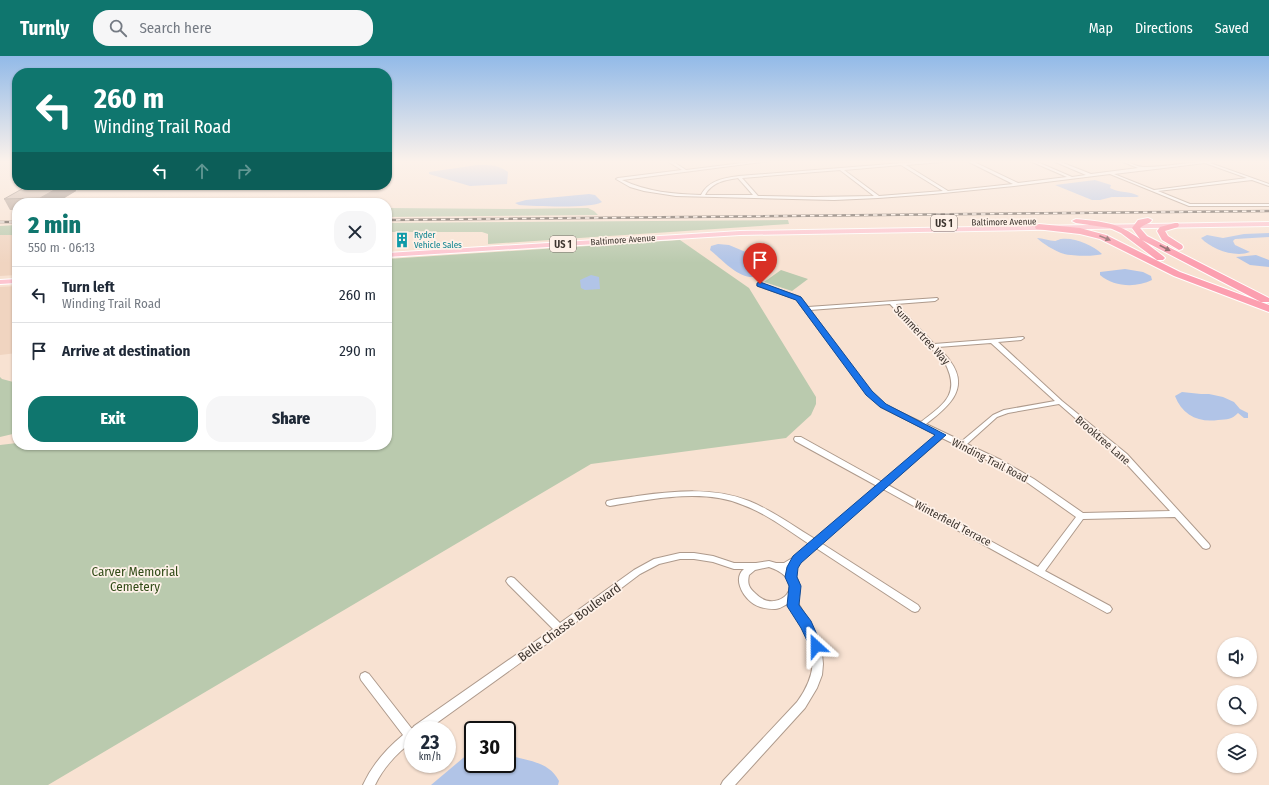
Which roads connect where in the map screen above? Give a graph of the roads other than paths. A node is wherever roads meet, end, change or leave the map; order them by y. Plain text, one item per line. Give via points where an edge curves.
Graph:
1 (703, 195) edge
2 (875, 195) edge
3 (900, 195) edge
4 (1168, 195) edge
5 (757, 197) joint
6 (878, 197) junction
7 (1269, 205) edge
8 (1269, 218) edge
9 (1148, 220) junction
10 (1076, 221) junction
11 (1269, 224) edge
12 (1175, 225) junction
13 (1112, 226) junction
14 (1138, 226) junction
15 (1039, 227) junction
16 (740, 233) junction
17 (392, 255) edge
18 (12, 281) edge
19 (0, 282) edge
20 (760, 284) dead end
21 (935, 299) dead end
22 (1267, 299) edge
23 (891, 302) junction
24 (808, 309) junction
25 (1269, 309) edge
26 (1021, 338) dead end
27 (993, 341) junction
28 (934, 346) junction
29 (1060, 402) junction
30 (921, 425) junction
31 (941, 435) junction
32 (798, 439) dead end
33 (962, 445) junction
34 (882, 485) junction
35 (610, 503) dead end
36 (1178, 514) junction
37 (1081, 516) junction
38 (815, 543) junction
39 (1206, 546) dead end
40 (797, 560) junction
41 (734, 566) junction
42 (754, 566) junction
43 (777, 566) junction
44 (1040, 571) junction
45 (791, 577) junction
46 (742, 578) junction
47 (511, 580) dead end
48 (793, 595) junction
49 (777, 604) junction
50 (915, 608) dead end
51 (1107, 609) dead end
52 (796, 611) junction
53 (560, 630) junction
54 (365, 677) dead end
55 (431, 721) edge
56 (404, 722) edge
57 (404, 743) edge
58 (369, 784) edge
59 (727, 785) edge

1 - 5 street
2 - 6 street
3 - 6 street
4 - 7 street via 1195,206
5 - 6 street
8 - 9 main road, Baltimore Avenue / US 1
9 - 10 main road, Baltimore Avenue / US 1
9 - 14 highway
10 - 13 highway
10 - 16 main road, Baltimore Avenue / US 1 via 770,228
11 - 12 main road, Baltimore Avenue / US 1
12 - 14 main road, Baltimore Avenue / US 1
12 - 22 highway via 1161,231 1165,238
13 - 14 main road, Baltimore Avenue / US 1
13 - 15 main road, Baltimore Avenue / US 1
13 - 22 highway via 1177,268
14 -> 22 highway via 1137,231 1144,238
15 - 16 main road, Baltimore Avenue / US 1
15 -> 25 highway via 1080,231 1103,237 1177,274
16 - 17 main road, Baltimore Avenue / US 1
18 - 19 main road
20 - 24 street, Winding Trail Road via 798,298
21 - 23 street
23 - 24 street
23 - 28 street, Summertree Way
24 - 30 street, Winding Trail Road via 869,393 883,406
26 - 27 street
27 - 28 street
27 - 29 street, Brooktree Lane
28 - 30 street, Summertree Way via 953,370 955,391 947,403
29 - 33 street via 1006,411 995,416
29 - 36 street, Brooktree Lane via 1124,456
30 - 31 street, Winding Trail Road
31 - 33 street, Winding Trail Road
31 - 34 street, Belle Chasse Boulevard
32 - 34 street, Winterfield Terrace
33 - 37 street, Winding Trail Road via 1031,480
34 - 38 street, Belle Chasse Boulevard
34 - 44 street, Winterfield Terrace
35 - 38 street via 659,495 696,494 727,497 756,507
36 - 37 street
36 - 39 street, Brooktree Lane
37 - 44 street
38 - 40 street, Belle Chasse Boulevard
38 - 50 street
40 - 43 street, Belle Chasse Boulevard via 785,566
40 - 45 street, Belle Chasse Boulevard
41 - 42 street, Belle Chasse Boulevard
41 - 46 street
41 - 53 street, Belle Chasse Boulevard via 694,556 657,561 637,572
42 - 43 street, Belle Chasse Boulevard
42 - 46 street via 747,570
43 - 45 street
44 - 51 street, Winterfield Terrace
45 - 48 street, Belle Chasse Boulevard via 795,586
46 - 49 street via 743,587 754,600 765,604
47 - 53 street
48 - 49 street via 786,602
48 - 52 street, Belle Chasse Boulevard via 793,606
49 - 52 street
52 - 59 street, Belle Chasse Boulevard via 816,646 819,658 818,674 807,698
53 - 55 street, Belle Chasse Boulevard
54 - 56 street
57 - 58 street, Belle Chasse Boulevard via 387,759

